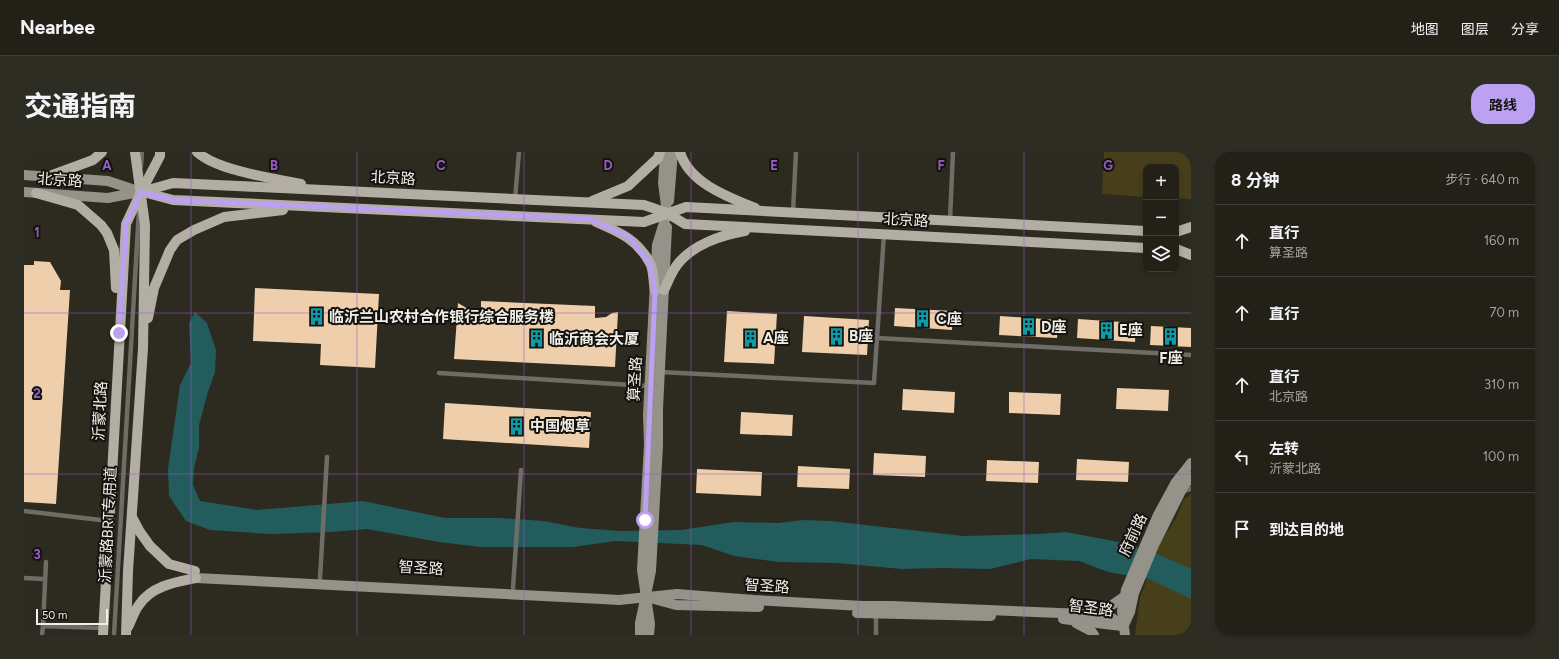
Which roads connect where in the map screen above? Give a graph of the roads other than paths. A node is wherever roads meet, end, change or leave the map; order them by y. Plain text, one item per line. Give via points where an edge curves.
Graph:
1 (102, 152) edge
2 (135, 152) edge
3 (142, 152) edge
4 (160, 152) edge
5 (197, 152) edge
6 (519, 152) edge
7 (660, 152) edge
8 (665, 152) edge
9 (673, 152) edge
10 (680, 152) edge
11 (796, 152) edge
12 (953, 152) edge
13 (24, 175) edge
14 (47, 177) junction
15 (330, 190) junction
16 (24, 192) edge
17 (141, 192) junction
18 (36, 193) junction
19 (515, 199) junction
20 (589, 202) junction
21 (314, 206) junction
22 (763, 211) junction
23 (793, 212) junction
24 (667, 213) junction
25 (590, 219) junction
26 (950, 221) junction
27 (1191, 227) edge
28 (764, 228) junction
29 (1143, 231) edge
30 (1179, 231) edge
31 (1179, 232) edge
32 (1191, 233) edge
33 (884, 234) junction
34 (1143, 248) edge
35 (1179, 249) edge
36 (1179, 250) edge
37 (1191, 250) edge
38 (1191, 255) edge
39 (659, 291) junction
40 (119, 333) junction
41 (877, 338) junction
42 (143, 348) junction
43 (1191, 355) edge
44 (660, 372) junction
45 (439, 373) dead end
46 (650, 386) junction
47 (327, 457) dead end
48 (1191, 463) edge
49 (521, 470) dead end
50 (1191, 477) edge
51 (1191, 489) edge
52 (1181, 492) junction
53 (24, 511) edge
54 (132, 516) junction
55 (1162, 517) junction
56 (649, 520) junction
57 (109, 521) junction
58 (46, 562) dead end
59 (196, 575) junction
60 (24, 578) edge
61 (320, 578) junction
62 (45, 579) junction
63 (514, 588) junction
64 (1128, 593) junction
65 (645, 597) junction
66 (876, 614) junction
67 (1091, 614) junction
68 (1071, 620) junction
69 (43, 626) junction
70 (103, 632) edge
71 (1122, 632) edge
72 (126, 634) edge
73 (42, 635) edge
74 (114, 635) edge
75 (640, 635) edge
76 (649, 635) edge
77 (876, 635) edge
78 (1094, 635) edge

1 - 14 main road via 93,160
2 - 17 main road
3 - 17 lane, 沂蒙路BRT专用道
4 - 17 main road, 沂蒙北路
5 - 15 main road via 209,160 239,171
6 - 19 lane
7 - 20 main road via 658,158 628,186
8 - 24 street via 663,183
9 - 24 street via 672,183
10 - 22 main road via 682,160 694,175 722,195
11 - 23 lane
12 - 26 lane
13 - 14 street, 北京路
14 - 17 street, 北京路 via 108,181
15 - 17 main road, 北京路 via 173,183
15 - 19 main road, 北京路
16 - 18 street, 北京路
17 - 18 street, 北京路 via 108,198
17 - 21 main road, 北京路 via 173,200
17 - 40 main road, 沂蒙北路 via 126,224
17 - 42 main road via 145,225
17 - 74 lane, 沂蒙路BRT专用道
18 - 40 main road via 78,205 107,233 114,250
19 - 20 main road, 北京路
20 - 24 main road, 北京路 via 644,205
21 - 25 main road, 北京路
21 - 42 main road via 224,217 177,240 154,288
22 - 23 main road, 北京路
22 - 24 main road, 北京路 via 686,207
23 - 26 main road, 北京路
24 - 25 main road, 北京路 via 644,222
24 - 28 main road, 北京路 via 685,224
24 - 39 street, 算圣路
25 - 39 main road via 629,237 650,264
26 - 29 main road, 北京路
27 - 30 main road
28 - 33 main road, 北京路
28 - 39 main road via 727,234 708,241 677,265
31 - 32 main road
33 - 34 main road, 北京路
33 - 41 lane
35 - 37 main road
36 - 38 main road
39 - 44 street, 算圣路
39 - 46 street, 算圣路
40 - 57 main road, 沂蒙北路
41 - 43 lane
41 - 44 lane via 874,383
42 - 54 main road
44 - 56 street, 算圣路 via 658,445
45 - 46 lane
46 - 56 street, 算圣路
47 - 61 lane
48 - 55 street, 府前路 via 1176,482
49 - 63 lane
50 - 52 street, 府前路
51 - 52 lane
52 - 55 street, 府前路
53 - 57 lane
54 - 59 main road via 150,546 169,564
54 - 72 main road
55 - 64 street, 府前路
56 - 65 street, 算圣路 via 647,552 651,571
57 - 70 main road, 沂蒙北路
58 - 62 lane
59 - 61 street, 智圣路
59 - 65 street, 智圣路 via 602,600
59 - 72 main road via 170,583 148,594 139,604
60 - 62 lane
61 - 63 street, 智圣路
62 - 69 lane
63 - 65 street, 智圣路 via 620,593
64 - 67 street via 1112,605
64 - 71 street, 府前路 via 1130,612
65 - 66 street, 智圣路 via 676,604
65 - 67 street, 智圣路 via 677,594 863,606
65 - 75 street, 算圣路
65 - 76 street, 算圣路 via 650,624
66 - 68 street, 智圣路
66 - 77 lane
67 - 71 street, 智圣路 via 1112,618
68 - 71 street, 智圣路
68 - 78 street
69 - 70 lane
69 - 73 lane

